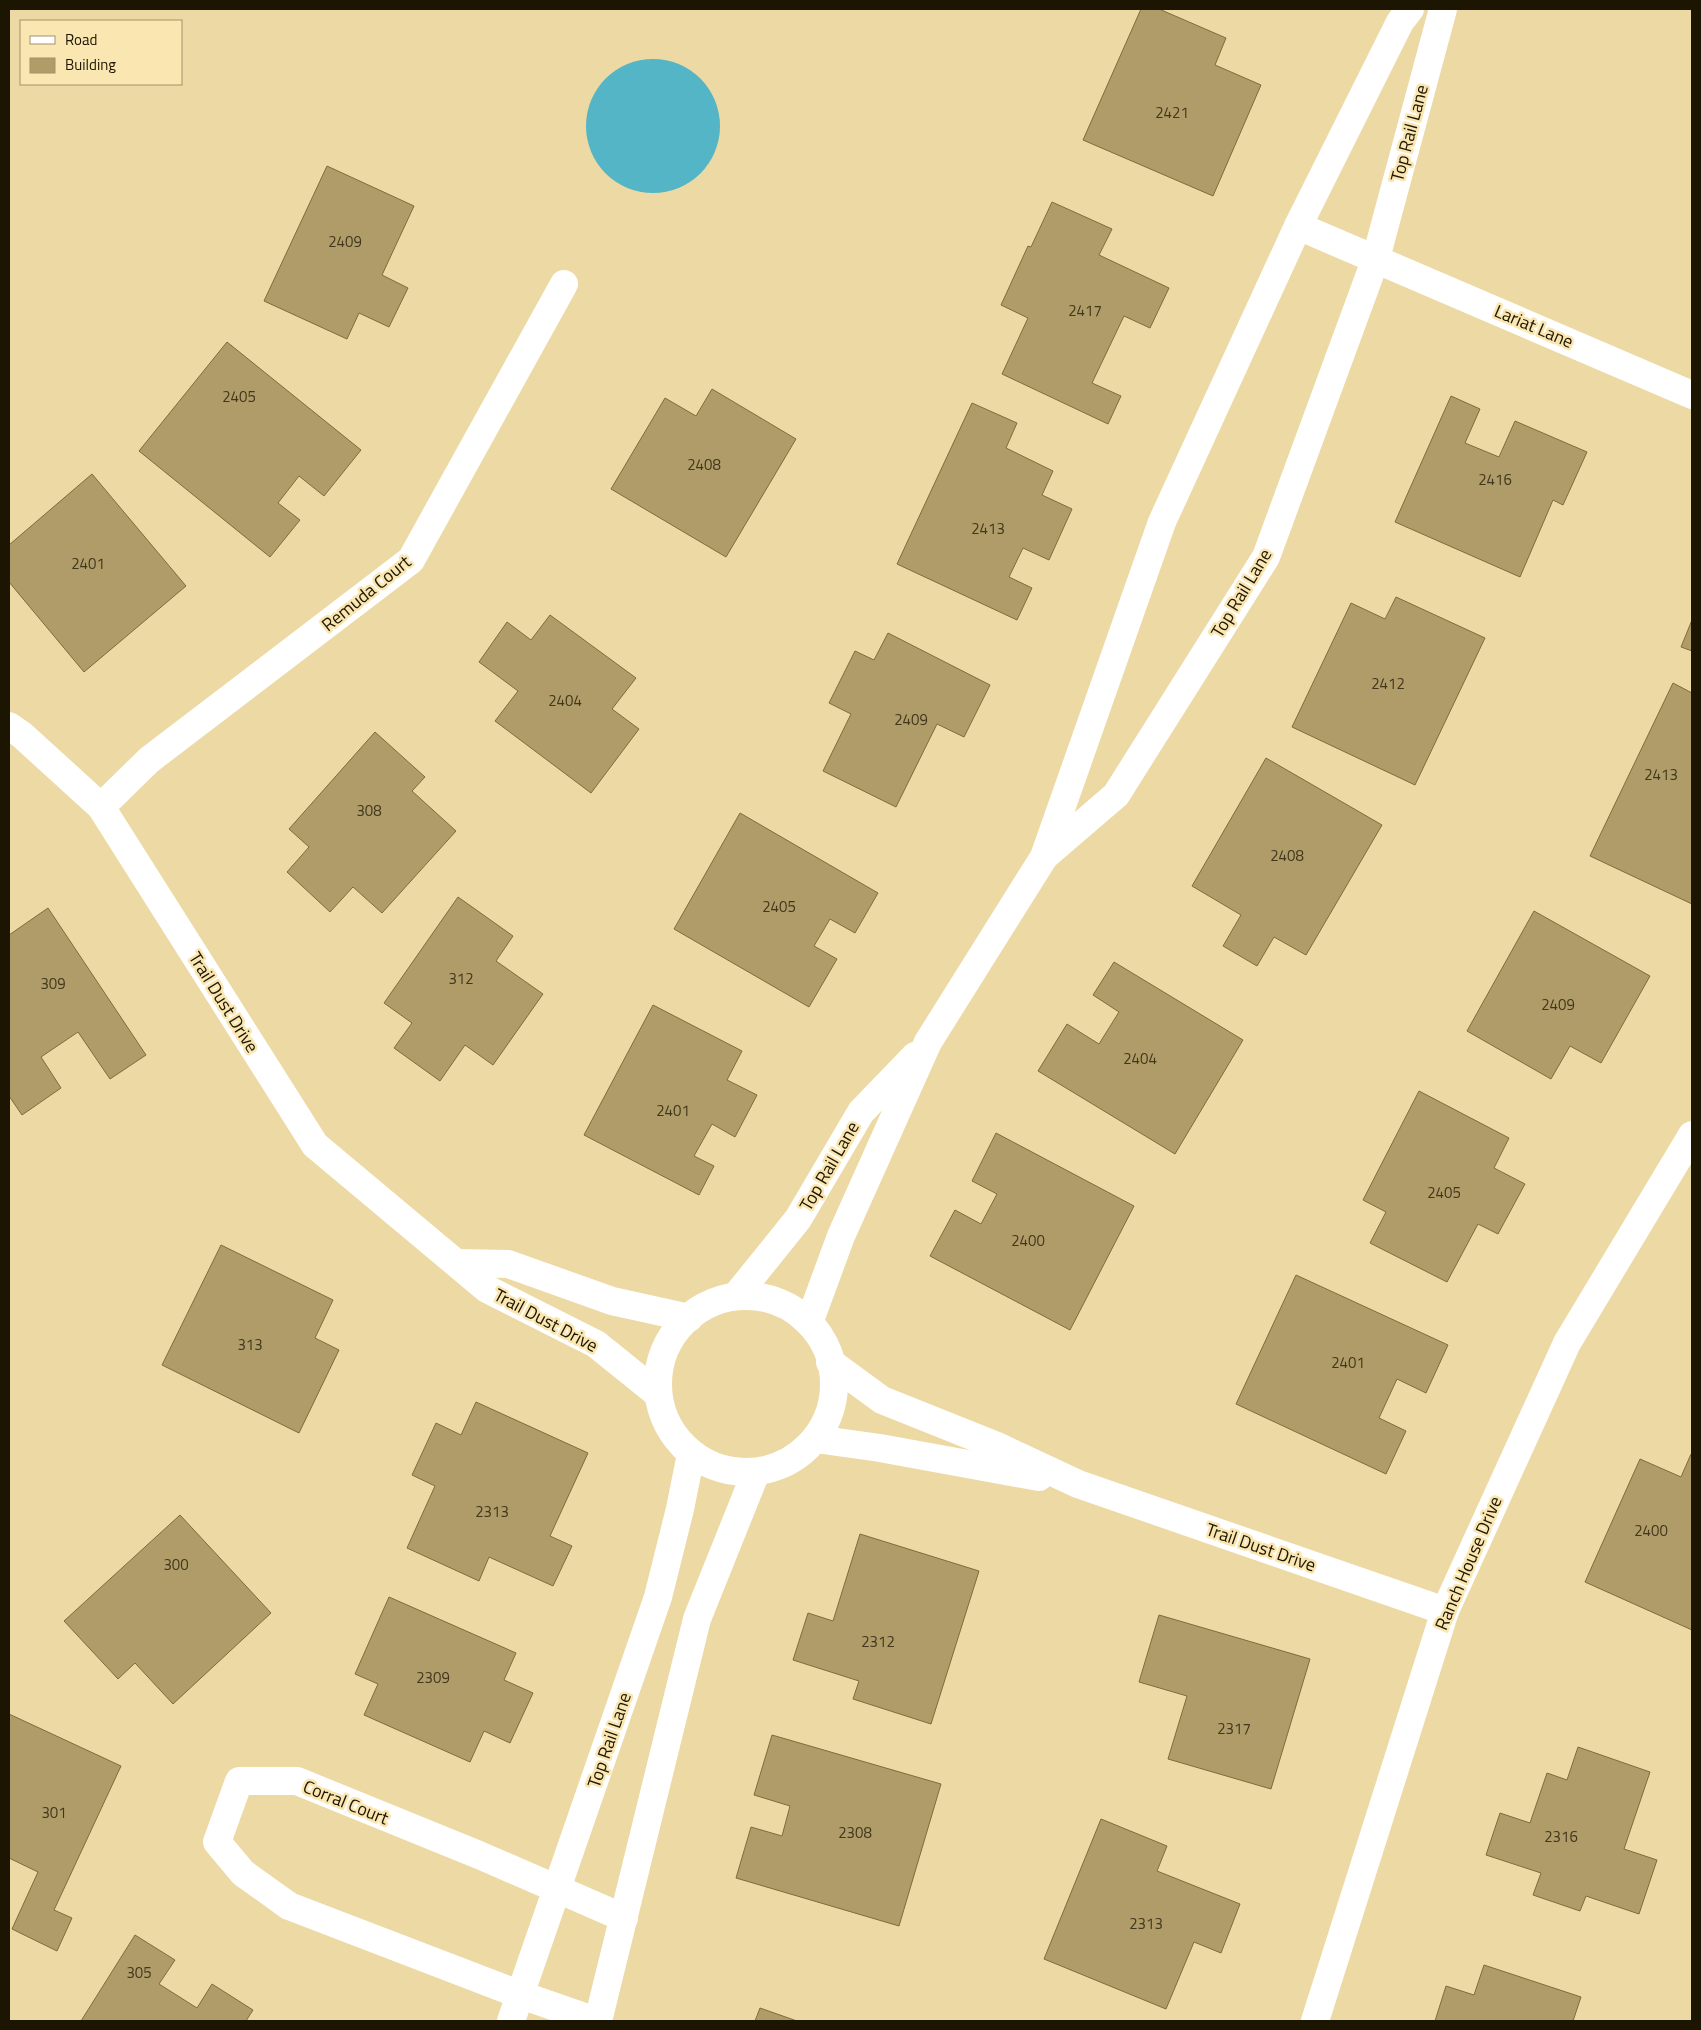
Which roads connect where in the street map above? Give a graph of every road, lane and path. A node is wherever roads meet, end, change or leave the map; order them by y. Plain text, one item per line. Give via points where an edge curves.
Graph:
1 (1410, 9) edge
2 (1443, 9) edge
3 (1298, 226) junction
4 (1376, 258) junction
5 (564, 284) dead end
6 (1692, 395) edge
7 (9, 726) edge
8 (101, 807) junction
9 (1044, 857) junction
10 (928, 1042) junction
11 (1692, 1135) edge
12 (457, 1263) junction
13 (736, 1296) junction
14 (689, 1318) junction
15 (809, 1323) junction
16 (830, 1362) junction
17 (658, 1394) junction
18 (816, 1439) junction
19 (691, 1454) junction
20 (756, 1472) junction
21 (1078, 1484) junction
22 (1445, 1611) junction
23 (557, 1890) junction
24 (624, 1918) junction
25 (521, 1995) junction
26 (511, 2021) edge
27 (597, 2021) edge
28 (1315, 2021) edge

1 - 3 street, Top Rail Lane via 1400,22
2 - 4 street, Top Rail Lane
3 - 4 street
3 - 9 street, Top Rail Lane via 1162,522
4 - 6 street, Lariat Lane
4 - 9 street, Top Rail Lane via 1266,557 1116,795
5 - 8 street, Remuda Court via 411,560 149,760
7 - 8 street, Trail Dust Drive
8 - 12 street, Trail Dust Drive via 315,1145
9 - 10 street, Top Rail Lane
10 - 13 street, Top Rail Lane via 861,1112 798,1219
10 - 15 street, Top Rail Lane via 842,1236
11 - 22 street, Ranch House Drive via 1567,1343
12 - 14 street, Trail Dust Drive via 508,1264 612,1301
12 - 17 street, Trail Dust Drive via 487,1289 596,1344
13 - 14 street via 704,1306
13 - 15 street via 771,1299 802,1314
14 - 17 street via 677,1329 661,1360
15 - 16 street via 824,1341
16 - 18 street via 834,1374 831,1409
16 - 21 street, Trail Dust Drive via 882,1400 997,1446
17 - 19 street via 669,1427
18 - 20 street via 789,1462
18 - 21 street, Trail Dust Drive
19 - 20 street via 722,1470
19 - 23 street, Top Rail Lane via 658,1597
20 - 24 street via 697,1619
21 - 22 street, Trail Dust Drive
22 - 28 street, Ranch House Drive
23 - 24 street, Corral Court
23 - 25 street, Top Rail Lane
23 - 25 street, Corral Court via 297,1781 239,1781 217,1842 243,1874 289,1906
24 - 27 street
25 - 26 street, Top Rail Lane
25 - 27 street, Corral Court

